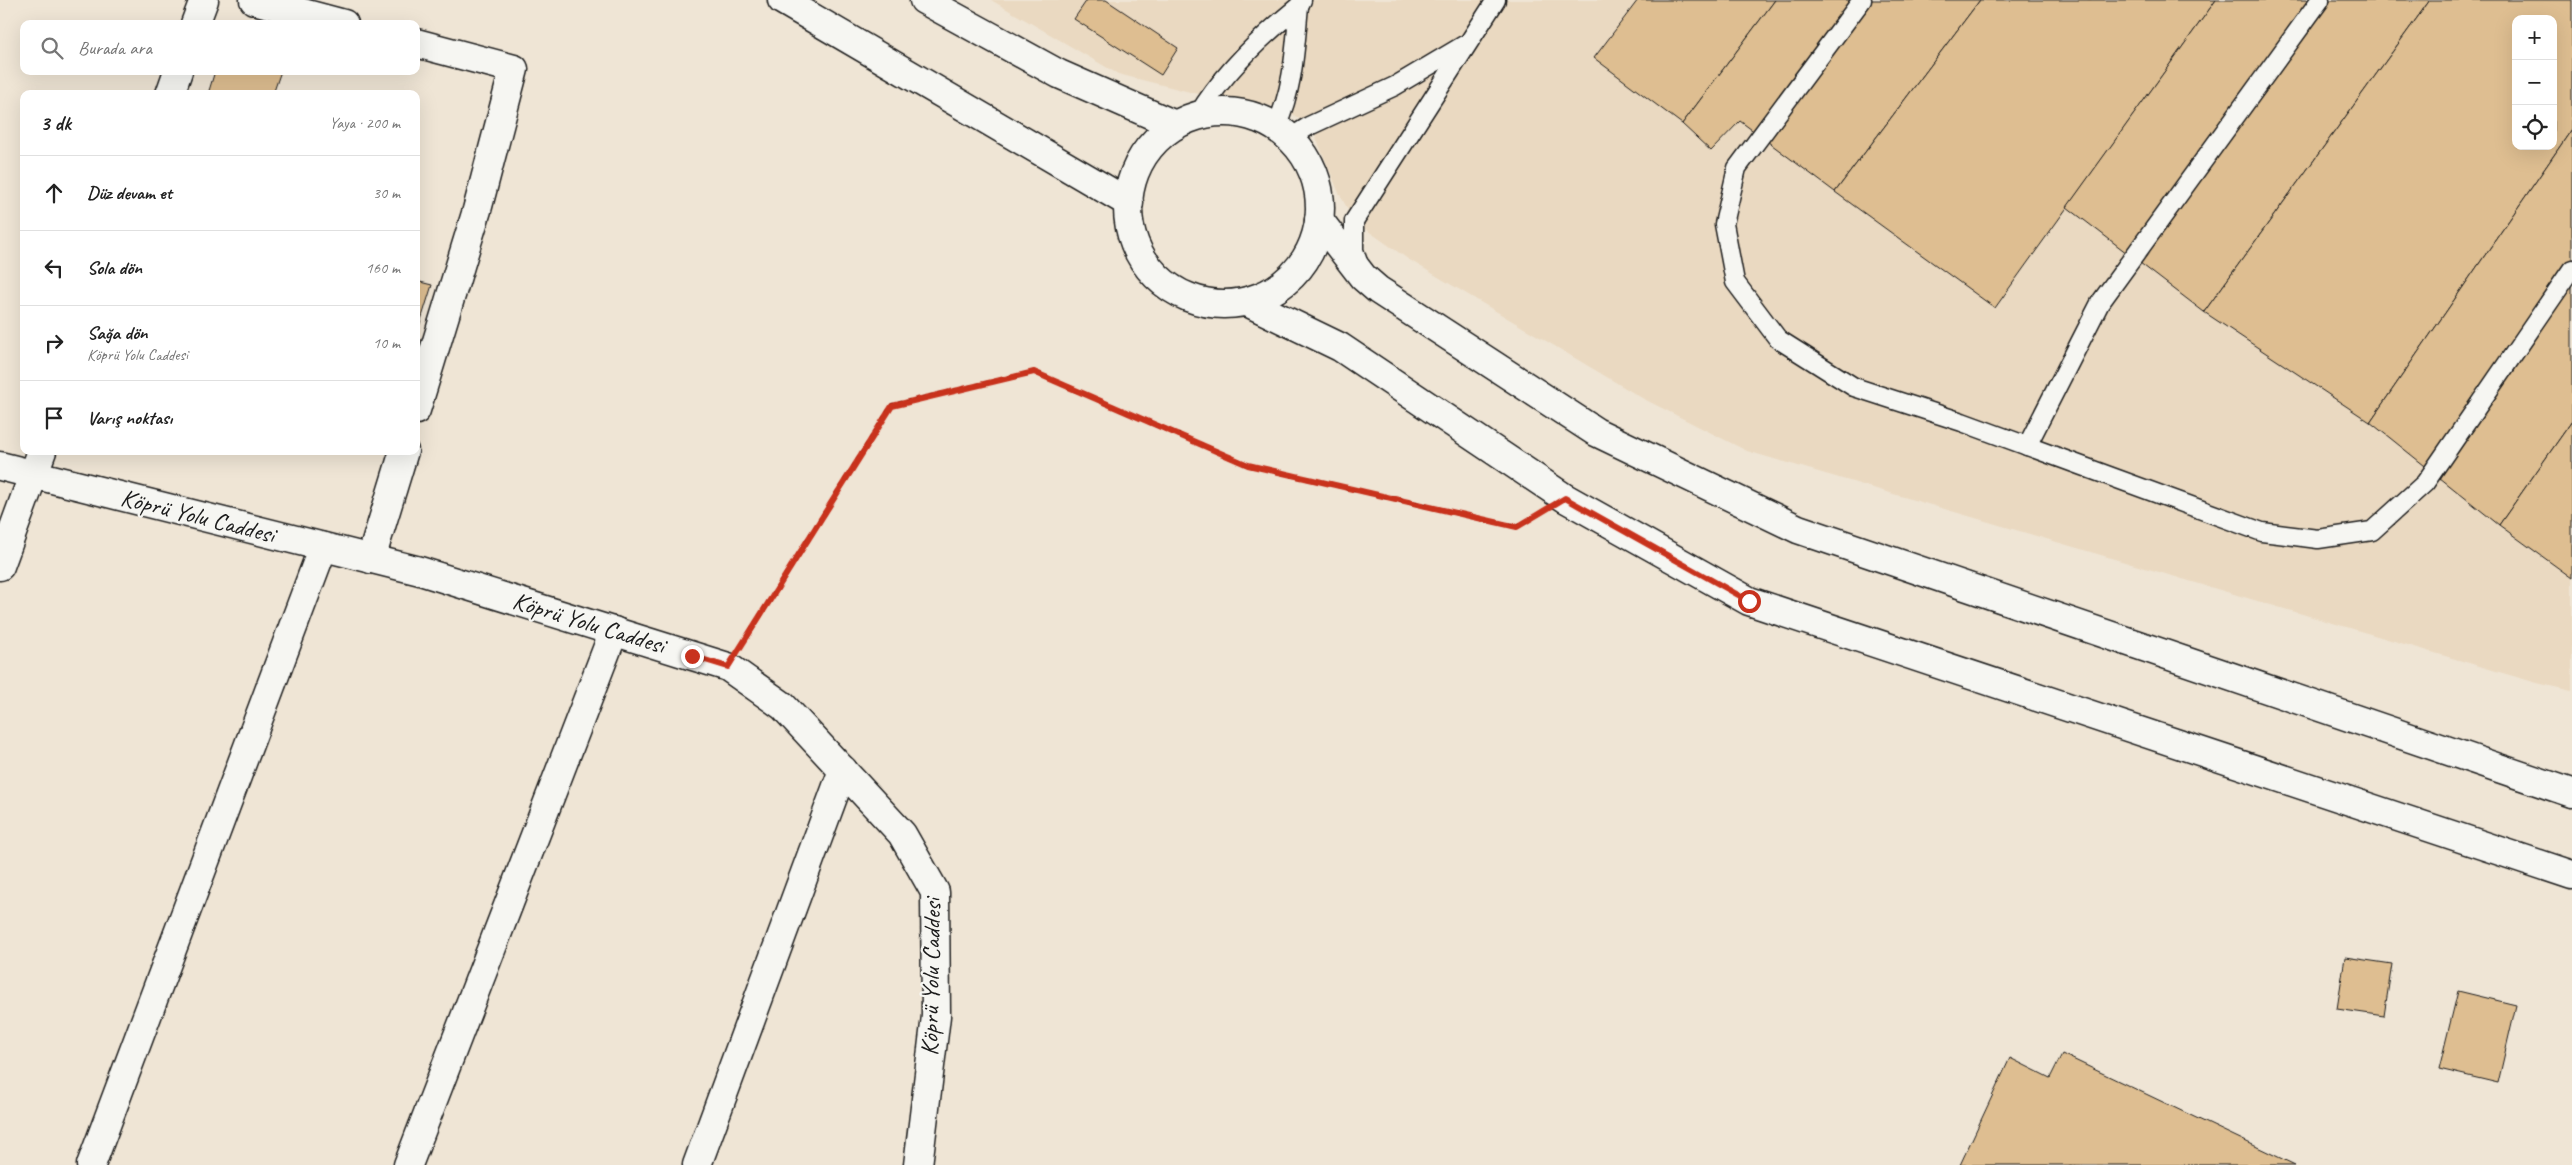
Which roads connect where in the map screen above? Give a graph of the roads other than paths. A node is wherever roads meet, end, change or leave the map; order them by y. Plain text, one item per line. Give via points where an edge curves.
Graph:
1 (204, 0) edge
2 (254, 0) edge
3 (782, 0) edge
4 (924, 0) edge
5 (1496, 0) edge
6 (1862, 0) edge
7 (2320, 0) edge
8 (1300, 3) edge
9 (196, 20) edge
10 (329, 20) edge
11 (420, 44) edge
12 (1467, 44) junction
13 (177, 75) edge
14 (171, 90) edge
15 (1187, 120) junction
16 (1283, 132) junction
17 (1129, 203) junction
18 (1319, 220) junction
19 (2572, 269) edge
20 (1363, 277) junction
21 (1247, 302) junction
22 (420, 397) edge
23 (2027, 446) junction
24 (403, 455) edge
25 (37, 463) edge
26 (0, 466) edge
27 (323, 547) junction
28 (371, 559) junction
29 (0, 566) edge
30 (614, 631) junction
31 (843, 770) junction
32 (2572, 793) edge
33 (2572, 876) edge
34 (91, 1165) edge
35 (408, 1165) edge
36 (697, 1165) edge
37 (918, 1165) edge

1 - 9 main road
2 - 10 main road
3 - 17 main road
4 - 15 main road via 1059,74
5 - 12 lane
6 - 23 lane via 1737,168 1724,224 1735,282 1778,339 1854,387
7 - 23 lane via 2100,303
8 - 15 lane via 1260,38
8 - 16 lane
11 - 22 main road via 514,69 477,210
12 - 16 lane via 1395,86 1309,126
12 - 20 lane via 1354,221 1354,250
13 - 14 main road
15 - 16 main road via 1217,111 1248,114
15 - 17 main road via 1160,134 1140,158 1130,187
16 - 18 main road via 1299,147 1315,174 1321,204
17 - 21 main road via 1128,218 1135,247 1155,275 1182,295 1214,304
18 - 20 main road
18 - 21 main road via 1317,237 1302,266 1277,290
19 - 23 lane via 2425,484 2372,531 2318,539 2262,532
20 - 32 main road via 1378,290 1596,432 1798,530
21 - 33 main road via 1340,347 1565,498 1749,601
24 - 28 main road
25 - 26 main road, Köprü Yolu Caddesi
25 - 27 main road, Köprü Yolu Caddesi
25 - 29 main road
27 - 28 main road, Köprü Yolu Caddesi
27 - 34 main road
28 - 30 main road, Köprü Yolu Caddesi
30 - 31 main road, Köprü Yolu Caddesi via 728,667 784,706
30 - 35 main road
31 - 36 main road
31 - 37 main road, Köprü Yolu Caddesi via 902,834 936,892 936,1016

